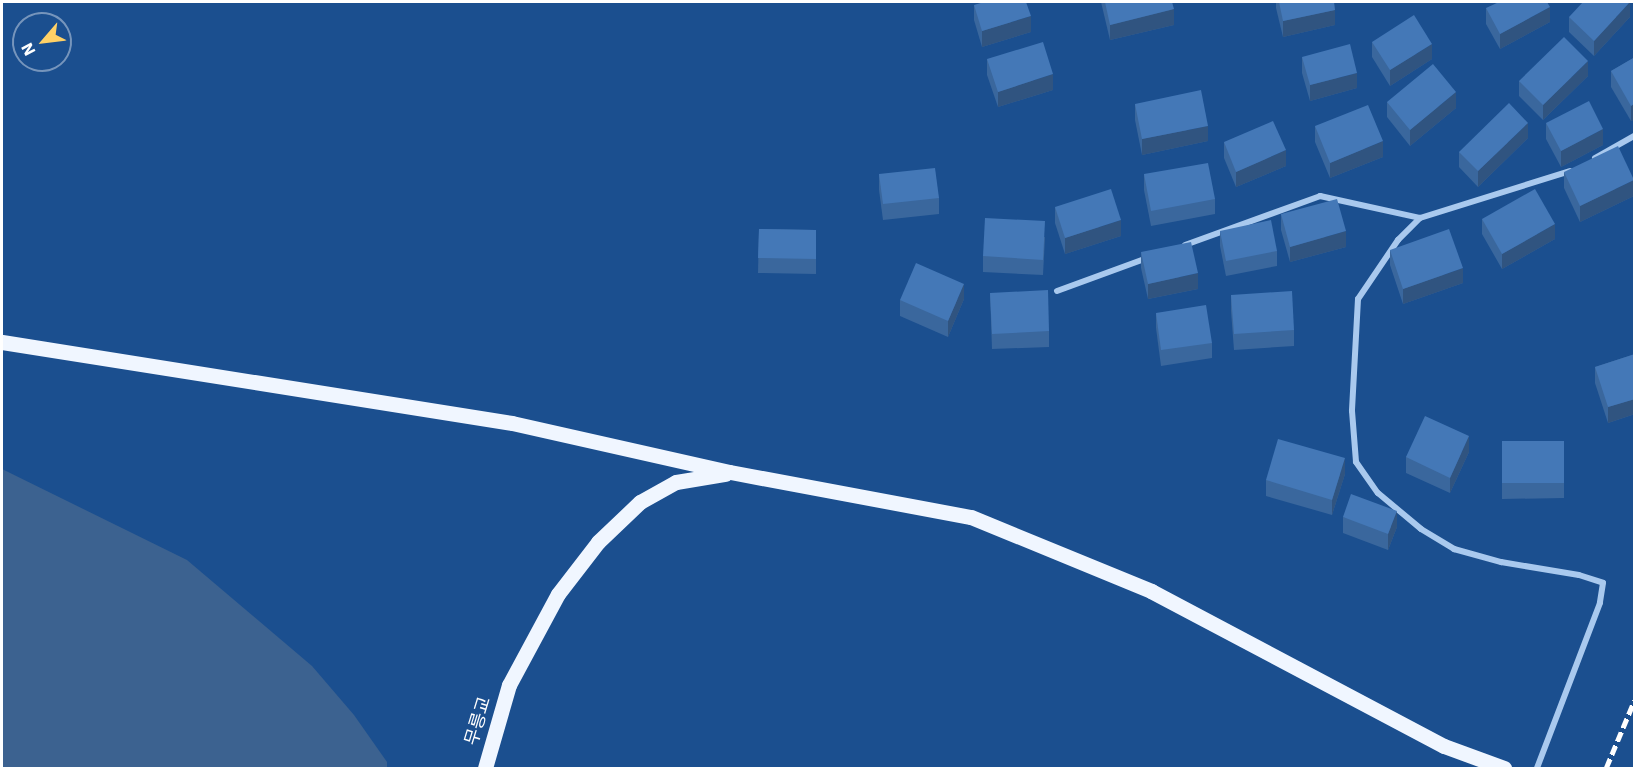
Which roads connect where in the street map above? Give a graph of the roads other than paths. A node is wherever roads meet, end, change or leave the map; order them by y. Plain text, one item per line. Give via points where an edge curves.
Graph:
1 (1635, 136) edge
2 (1593, 159) edge
3 (1582, 165) edge
4 (1420, 218) junction
5 (1178, 247) edge
6 (1156, 255) edge
7 (1057, 291) dead end
8 (2, 342) edge
9 (730, 472) junction
10 (485, 768) edge
11 (1504, 768) edge
12 (1537, 768) edge

1 - 2 street
3 - 4 street
4 - 5 street via 1320,196
4 - 12 street via 1398,240 1358,299 1352,411 1356,462 1378,493 1421,529 1454,549 1603,583 1600,603
6 - 7 street
8 - 9 main road via 512,423
9 - 10 main road, 무릉교 via 676,482 640,502 598,542 558,594 509,686
9 - 11 main road via 971,517 1151,591 1444,746

